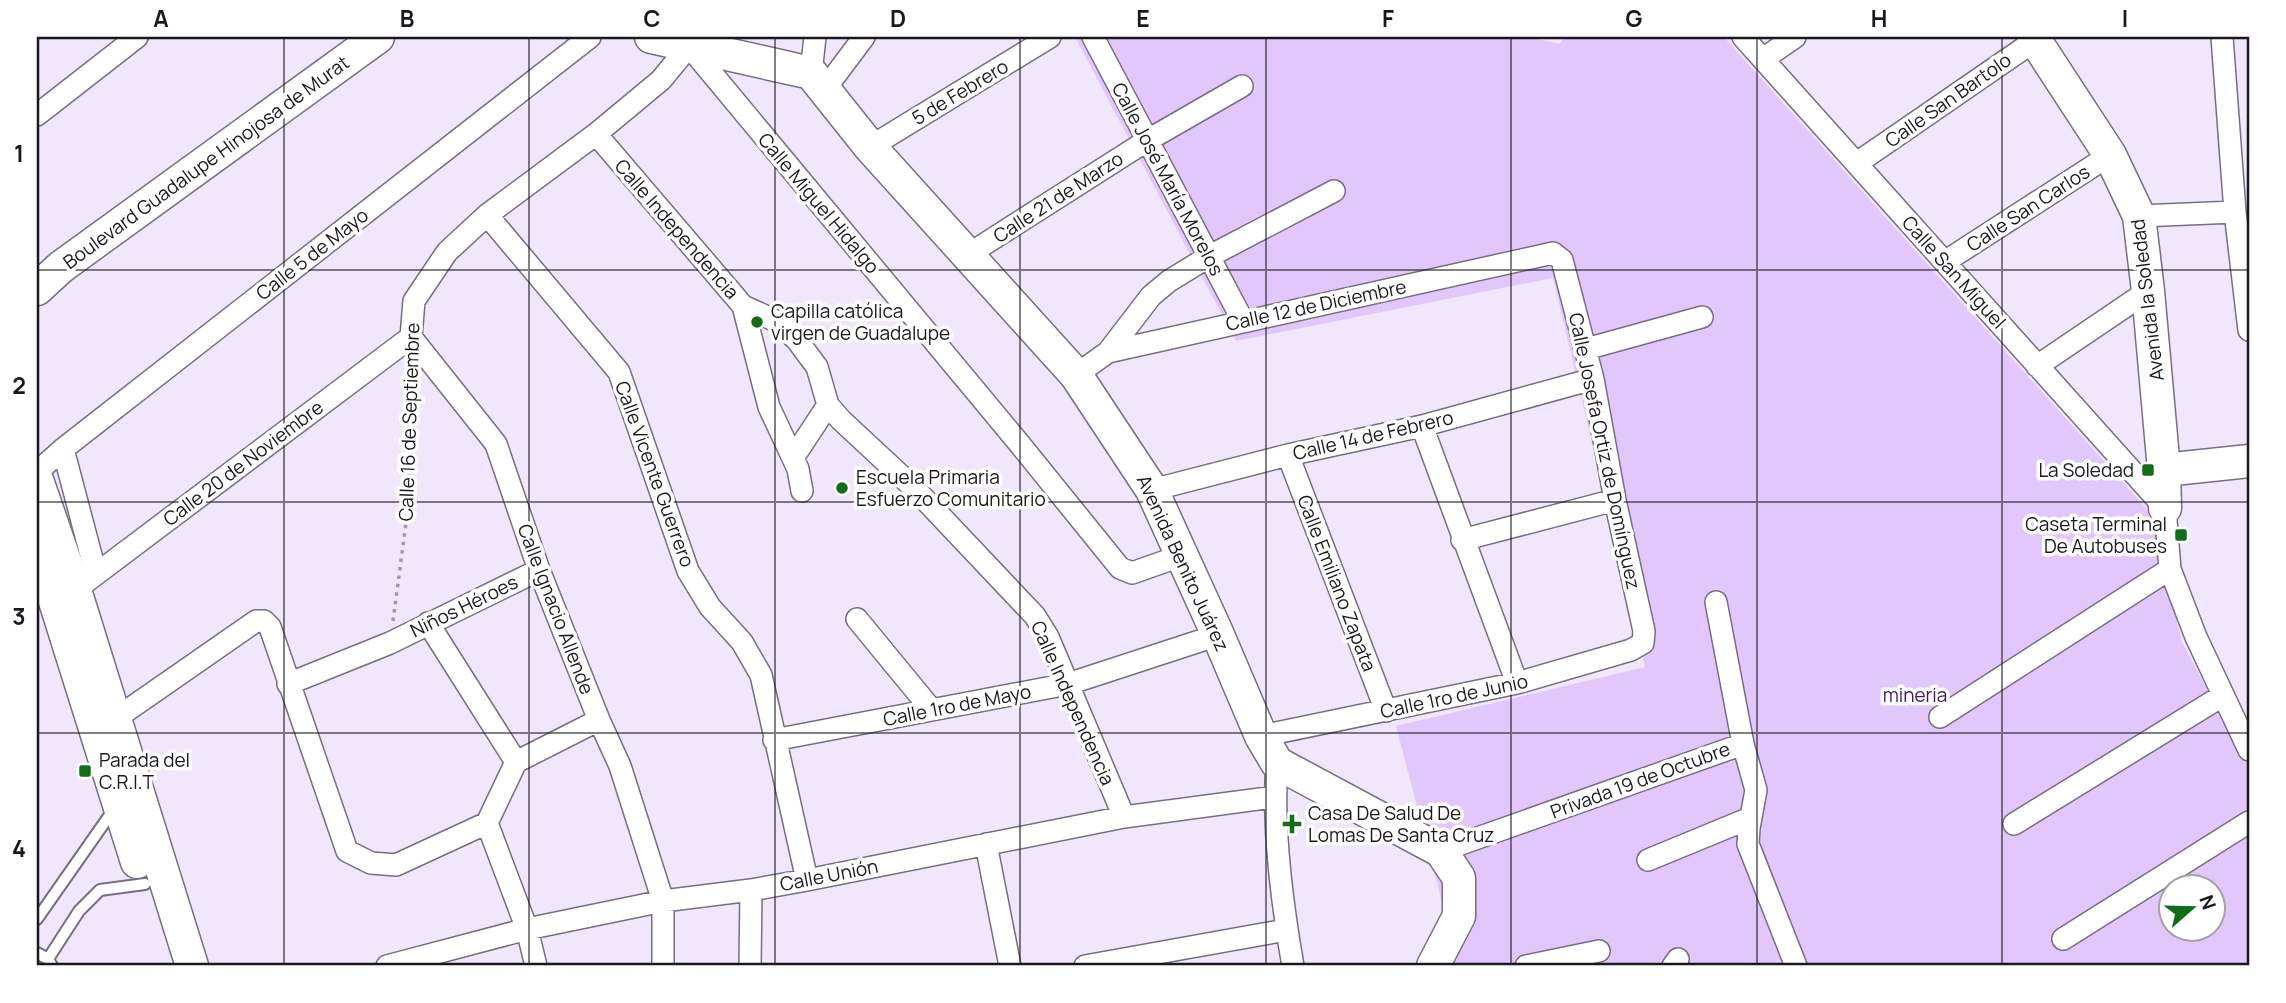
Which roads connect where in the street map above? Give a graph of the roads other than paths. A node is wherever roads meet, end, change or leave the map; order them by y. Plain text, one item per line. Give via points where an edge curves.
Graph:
1 (136, 37) edge
2 (378, 37) edge
3 (590, 37) edge
4 (651, 37) edge
5 (815, 37) edge
6 (864, 37) edge
7 (1050, 37) edge
8 (1093, 37) edge
9 (1743, 37) edge
10 (1795, 37) edge
11 (2222, 37) edge
12 (2036, 38) edge
13 (689, 46) junction
14 (1763, 59) junction
15 (818, 81) junction
16 (1242, 86) dead end
17 (37, 115) edge
18 (596, 134) junction
19 (1148, 140) junction
20 (870, 147) junction
21 (2110, 155) junction
22 (1857, 163) junction
23 (1334, 191) dead end
24 (2235, 212) junction
25 (486, 215) junction
26 (2139, 216) junction
27 (969, 254) junction
28 (1209, 257) junction
29 (1562, 260) joint
30 (1946, 261) junction
31 (37, 289) edge
32 (2148, 291) junction
33 (743, 306) junction
34 (1702, 317) dead end
35 (1243, 321) junction
36 (2249, 330) edge
37 (411, 337) junction
38 (1586, 349) junction
39 (1108, 352) junction
40 (2037, 366) junction
41 (1076, 375) junction
42 (1593, 379) junction
43 (828, 405) junction
44 (1422, 426) junction
45 (63, 449) junction
46 (1288, 455) junction
47 (793, 458) junction
48 (2249, 461) edge
49 (2164, 470) junction
50 (37, 472) edge
51 (37, 480) edge
52 (1152, 490) junction
53 (802, 491) dead end
54 (1615, 499) junction
55 (2165, 508) junction
56 (1462, 540) junction
57 (37, 544) edge
58 (1183, 555) junction
59 (2169, 569) junction
60 (539, 570) junction
61 (85, 582) junction
62 (1716, 602) dead end
63 (857, 619) dead end
64 (428, 624) junction
65 (1218, 635) junction
66 (1643, 643) joint
67 (1517, 683) junction
68 (288, 684) junction
69 (1068, 684) junction
70 (2222, 696) junction
71 (931, 709) junction
72 (1386, 711) junction
73 (1940, 717) dead end
74 (115, 719) junction
75 (599, 720) junction
76 (774, 740) junction
77 (1743, 744) junction
78 (1269, 750) junction
79 (2249, 750) edge
80 (516, 762) junction
81 (1274, 797) junction
82 (118, 804) junction
83 (1124, 817) junction
84 (1750, 818) junction
85 (2249, 822) edge
86 (486, 823) junction
87 (2014, 824) dead end
88 (986, 844) junction
89 (1441, 851) junction
90 (1648, 860) dead end
91 (807, 880) junction
92 (145, 884) junction
93 (751, 890) junction
94 (663, 901) junction
95 (37, 919) edge
96 (527, 929) junction
97 (1286, 930) junction
98 (2063, 939) dead end
99 (1599, 951) dead end
100 (37, 953) edge
101 (50, 963) edge
102 (171, 966) edge
103 (191, 966) edge
104 (387, 966) edge
105 (536, 966) edge
106 (663, 966) edge
107 (750, 966) edge
108 (1010, 966) edge
109 (1085, 966) edge
110 (1293, 966) edge
111 (1433, 966) edge
112 (1526, 966) edge
113 (1796, 966) edge

1 - 17 street
2 - 31 street, Boulevard Guadalupe Hinojosa de Murat
3 - 45 street, Calle 5 de Mayo
4 - 13 street
5 - 15 street
6 - 15 street
7 - 20 street, 5 de Febrero
8 - 19 street, Calle José María Morelos
9 - 14 street, Calle San Miguel
10 - 14 street
11 - 24 street
12 - 21 street, Avenida la Soledad
12 - 22 street, Calle San Bartolo
13 - 15 street
13 - 18 street, Calle 16 de Septiembre via 661,80
13 - 58 street, Calle Miguel Hidalgo via 1119,568 1132,573
14 - 22 street, Calle San Miguel
15 - 20 street, Avenida Benito Juárez
16 - 19 street, Calle 21 de Marzo
18 - 25 street, Calle 16 de Septiembre
18 - 33 street, Calle Independencia
19 - 27 street, Calle 21 de Marzo
19 - 28 street, Calle José María Morelos
20 - 27 street, Avenida Benito Juárez
21 - 26 street, Avenida la Soledad
21 - 30 street, Calle San Carlos
22 - 30 street, Calle San Miguel
23 - 28 street
24 - 26 street
24 - 36 street
25 - 37 street, Calle 16 de Septiembre via 447,252 414,300
25 - 76 street, Calle Vicente Guerrero via 619,372 688,571 761,675
26 - 32 street, Avenida la Soledad
27 - 41 street, Avenida Benito Juárez
28 - 35 street, Calle José María Morelos
28 - 39 street via 1150,296
29 - 35 street, Calle 12 de Diciembre via 1553,253
29 - 38 street, Calle Josefa Ortiz de Domínguez
30 - 40 street, Calle San Miguel
32 - 40 street
32 - 49 street, Avenida la Soledad
33 - 43 street, Calle Independencia via 776,321 797,340 817,367
33 - 47 street via 769,407
34 - 38 street
35 - 39 street, Calle 12 de Diciembre
37 - 60 street, Calle Ignacio Allende via 496,444
37 - 61 street, Calle 20 de Noviembre
38 - 42 street, Calle Josefa Ortiz de Domínguez
39 - 41 street, Calle 12 de Diciembre
40 - 55 street, Calle San Miguel
41 - 52 street, Avenida Benito Juárez
42 - 44 street, Calle 14 de Febrero
42 - 54 street, Calle Josefa Ortiz de Domínguez
43 - 47 street
43 - 69 street, Calle Independencia via 1035,616
44 - 46 street, Calle 14 de Febrero
44 - 56 street
45 - 50 street, Calle 5 de Mayo
45 - 61 street
46 - 52 street, Calle 14 de Febrero
46 - 72 street, Calle Emiliano Zapata
47 - 53 street
48 - 49 street
49 - 55 street, Avenida la Soledad
51 - 61 street
52 - 58 street, Avenida Benito Juárez
54 - 56 street
54 - 66 street, Calle Josefa Ortiz de Domínguez
55 - 59 street
56 - 67 street
57 - 82 street
58 - 65 street, Avenida Benito Juárez
59 - 70 street
59 - 73 street
60 - 64 street, Niños Héroes
60 - 75 street, Calle Ignacio Allende
61 - 74 street
62 - 77 street, Privada 19 de Octubre
63 - 71 street
64 - 68 street, Niños Héroes
64 - 80 street
65 - 69 street, Calle 1ro de Mayo
65 - 78 street, Avenida Benito Juárez
66 - 67 street, Calle 1ro de Junio
67 - 72 street, Calle 1ro de Junio
68 - 74 street via 270,627 256,621
68 - 86 street via 346,851 371,863 396,865
69 - 71 street, Calle 1ro de Mayo
69 - 83 street, Calle Independencia
70 - 79 street
70 - 87 street
71 - 76 street, Calle 1ro de Mayo
72 - 78 street, Calle 1ro de Junio
74 - 103 street
75 - 80 street
75 - 94 street, Calle Ignacio Allende via 620,766
76 - 91 street, Calle Vicente Guerrero
77 - 84 street via 1755,790
77 - 89 street, Privada 19 de Octubre
78 - 81 street
78 - 89 street
80 - 86 street
81 - 83 street, Calle Unión
81 - 97 street
82 - 92 street
82 - 95 lane
83 - 88 street, Calle Unión
84 - 90 street
84 - 113 street via 1748,844
85 - 98 street
86 - 96 street
88 - 91 street, Calle Unión
88 - 108 street
89 - 111 street via 1460,878 1459,916
91 - 93 street, Calle Unión
92 - 101 lane via 100,890 79,911
92 - 102 street
93 - 94 street, Calle Unión
93 - 107 street
94 - 96 street, Calle Unión
94 - 106 street, Calle Ignacio Allende
96 - 104 street, Calle Unión
96 - 105 street
97 - 109 street
97 - 110 street
99 - 112 street
100 - 101 lane

